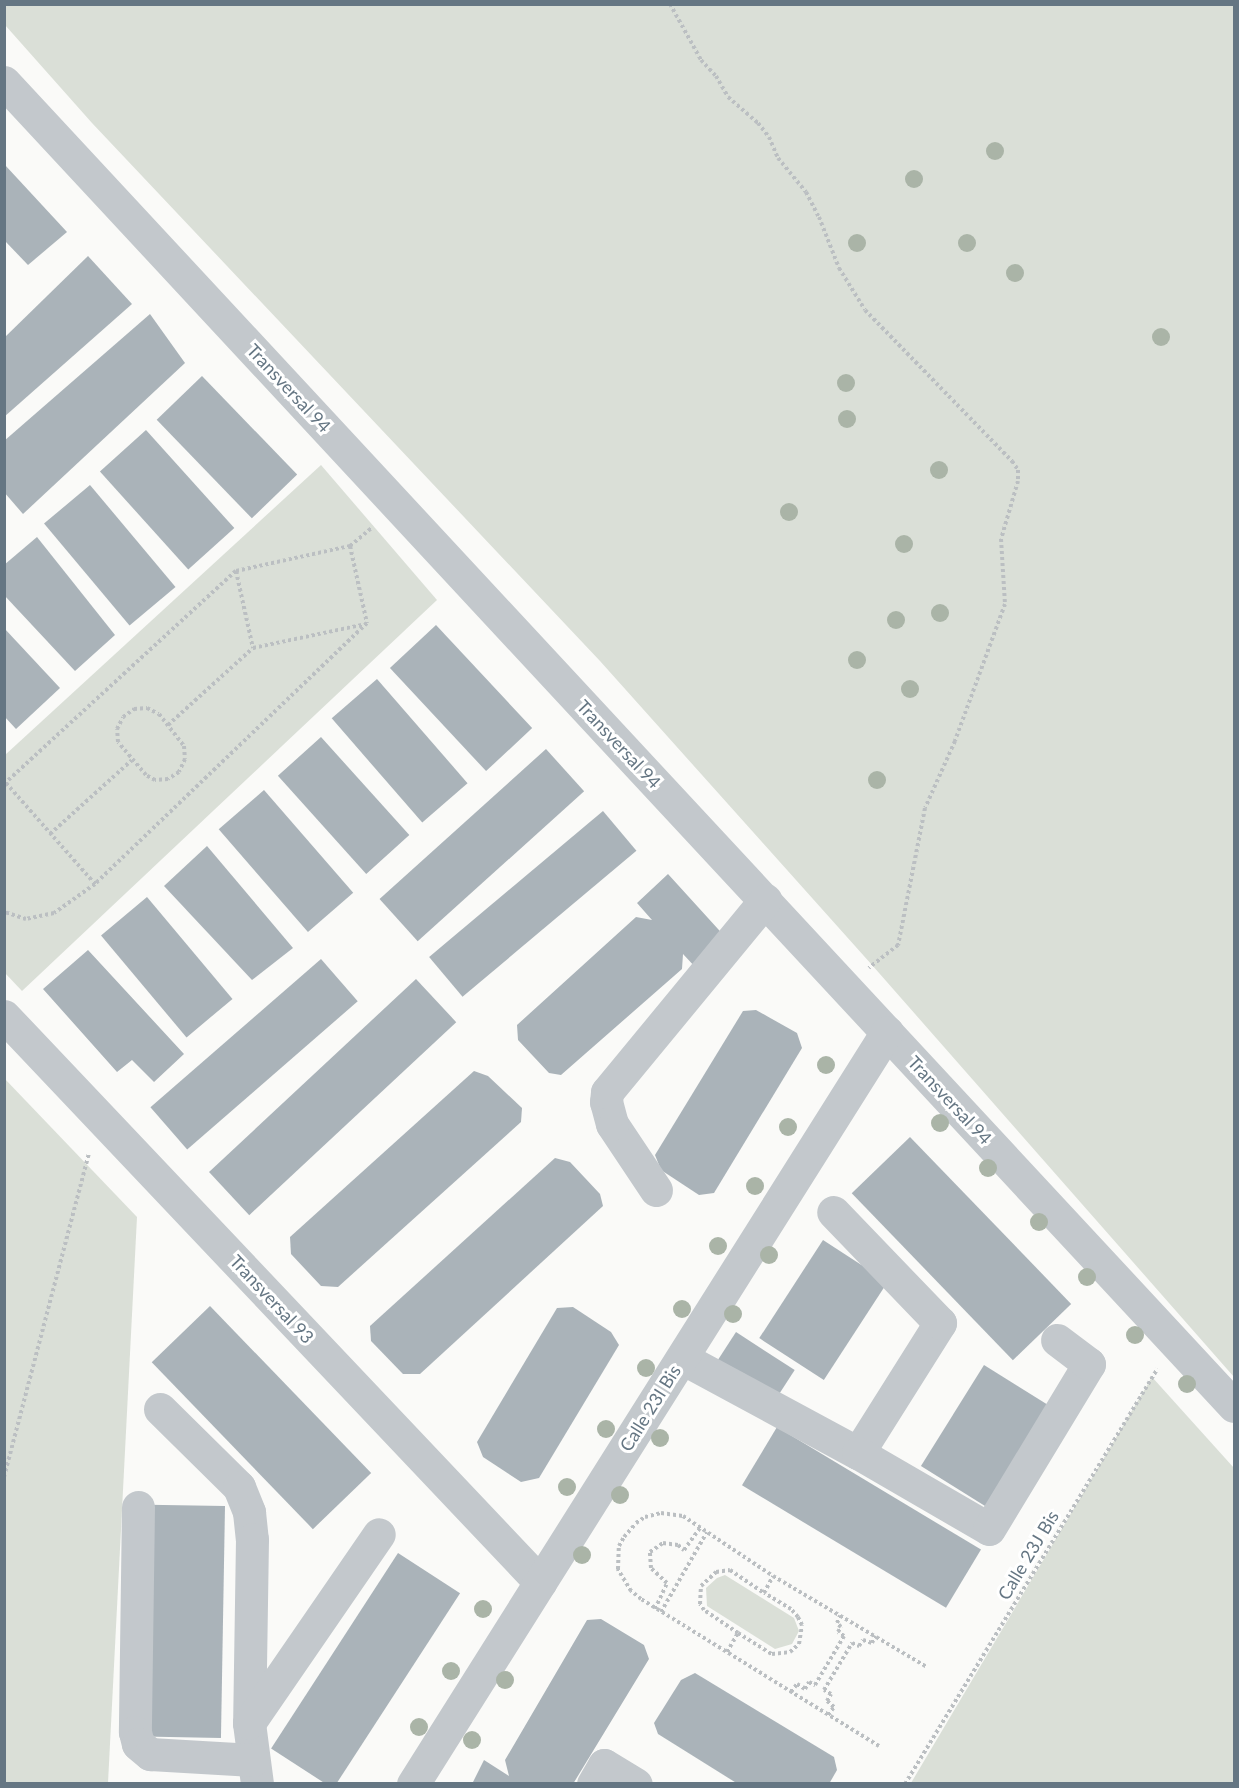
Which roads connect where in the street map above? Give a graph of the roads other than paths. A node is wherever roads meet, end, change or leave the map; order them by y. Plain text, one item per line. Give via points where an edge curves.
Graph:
1 (4, 82) edge
2 (765, 900) junction
3 (4, 1016) edge
4 (887, 1032) junction
5 (656, 1190) dead end
6 (833, 1212) dead end
7 (1057, 1341) dead end
8 (682, 1358) junction
9 (1234, 1406) edge
10 (160, 1409) dead end
11 (858, 1453) junction
12 (138, 1507) dead end
13 (379, 1534) dead end
14 (540, 1582) junction
15 (249, 1723) junction
16 (255, 1772) edge
17 (413, 1784) edge
18 (593, 1784) edge
19 (636, 1784) edge

1 - 2 street, Transversal 94
2 - 4 street, Transversal 94
2 - 5 street via 607,1092 612,1124
3 - 14 street, Transversal 93 via 112,1110
4 - 8 street, Calle 23I Bis
4 - 9 street, Transversal 94
6 - 11 street via 940,1323
7 - 11 street via 1089,1364 989,1529
8 - 11 street
8 - 14 street, Calle 23I Bis
10 - 15 street via 239,1487 249,1512
12 - 16 street via 138,1744 150,1754
13 - 15 street
14 - 17 street, Calle 23I Bis
15 - 16 street
18 - 19 street via 604,1765

